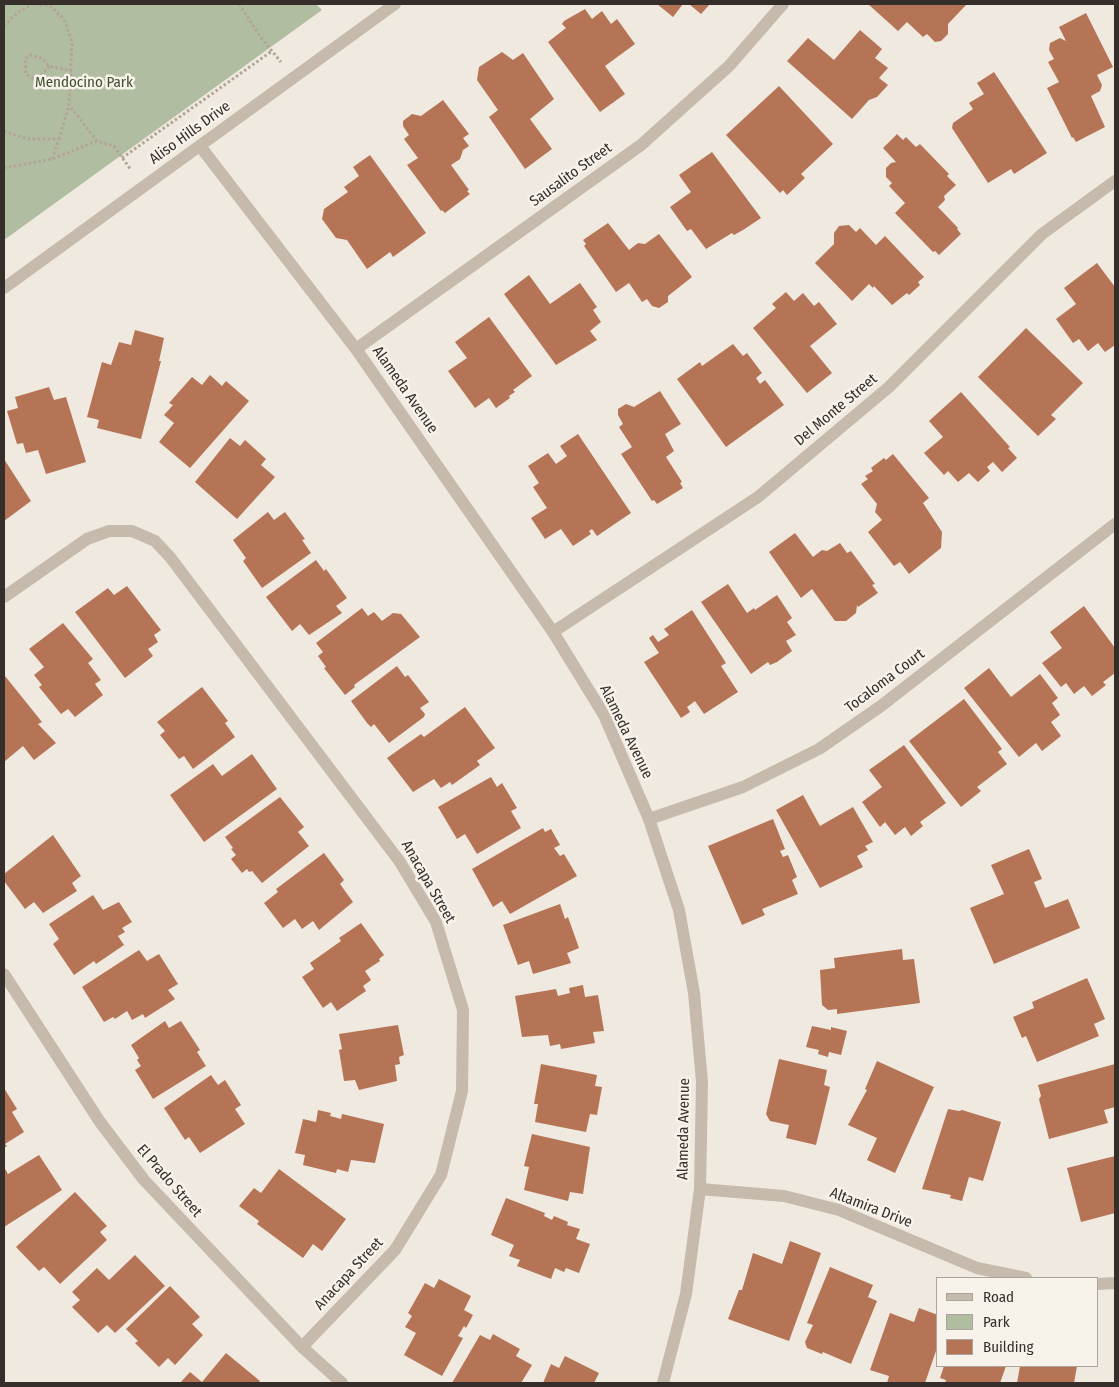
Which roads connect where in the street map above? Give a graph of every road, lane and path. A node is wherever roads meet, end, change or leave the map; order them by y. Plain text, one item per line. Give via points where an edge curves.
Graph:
1 (34, 4) edge
2 (239, 4) edge
3 (396, 4) edge
4 (783, 4) edge
5 (4, 26) edge
6 (272, 51) junction
7 (50, 66) junction
8 (72, 71) junction
9 (295, 77) junction
10 (69, 105) junction
11 (4, 130) edge
12 (59, 140) junction
13 (97, 141) junction
14 (200, 146) junction
15 (122, 158) junction
16 (52, 159) junction
17 (4, 168) edge
18 (1115, 181) edge
19 (144, 187) junction
20 (4, 288) edge
21 (356, 349) junction
22 (1115, 524) edge
23 (4, 597) edge
24 (553, 632) junction
25 (649, 819) junction
26 (4, 974) edge
27 (700, 1189) junction
28 (1021, 1277) edge
29 (1115, 1283) edge
30 (1099, 1284) edge
31 (302, 1347) junction
32 (342, 1383) edge
33 (663, 1383) edge

1 - 5 path via 18,12
1 - 8 path via 50,6 64,19 72,42
2 - 6 path
3 - 9 street, Aliso Hills Drive
4 - 21 street, Sausalito Street via 729,66 641,145
6 - 9 path
6 - 15 path
7 - 7 path via 42,58 30,55 25,59 26,74 32,78 43,74
7 - 8 path
8 - 10 path
9 - 14 street, Aliso Hills Drive
10 - 12 path
10 - 13 path
11 - 12 path via 28,139
12 - 16 path
13 - 15 path via 114,146
13 - 16 path
14 - 19 street, Aliso Hills Drive
14 - 21 street, Alameda Avenue
15 - 19 path
16 - 17 path
18 - 24 street, Del Monte Street via 1042,234 889,387 758,497
19 - 20 street, Aliso Hills Drive
21 - 24 street, Alameda Avenue
22 - 25 street, Tocaloma Court via 889,700 819,749 743,787
23 - 31 street, Anacapa Street via 87,539 109,532 132,531 155,541 400,862 436,922 463,1010 462,1091 441,1175 395,1250
24 - 25 street, Alameda Avenue via 604,715
25 - 27 street, Alameda Avenue via 679,910 694,993 702,1082
26 - 31 street, El Prado Street via 100,1122 144,1180
27 - 28 street, Altamira Drive via 784,1196 839,1210 977,1268
27 - 33 street, Alameda Avenue via 686,1294
29 - 30 street
31 - 32 street, El Prado Street

